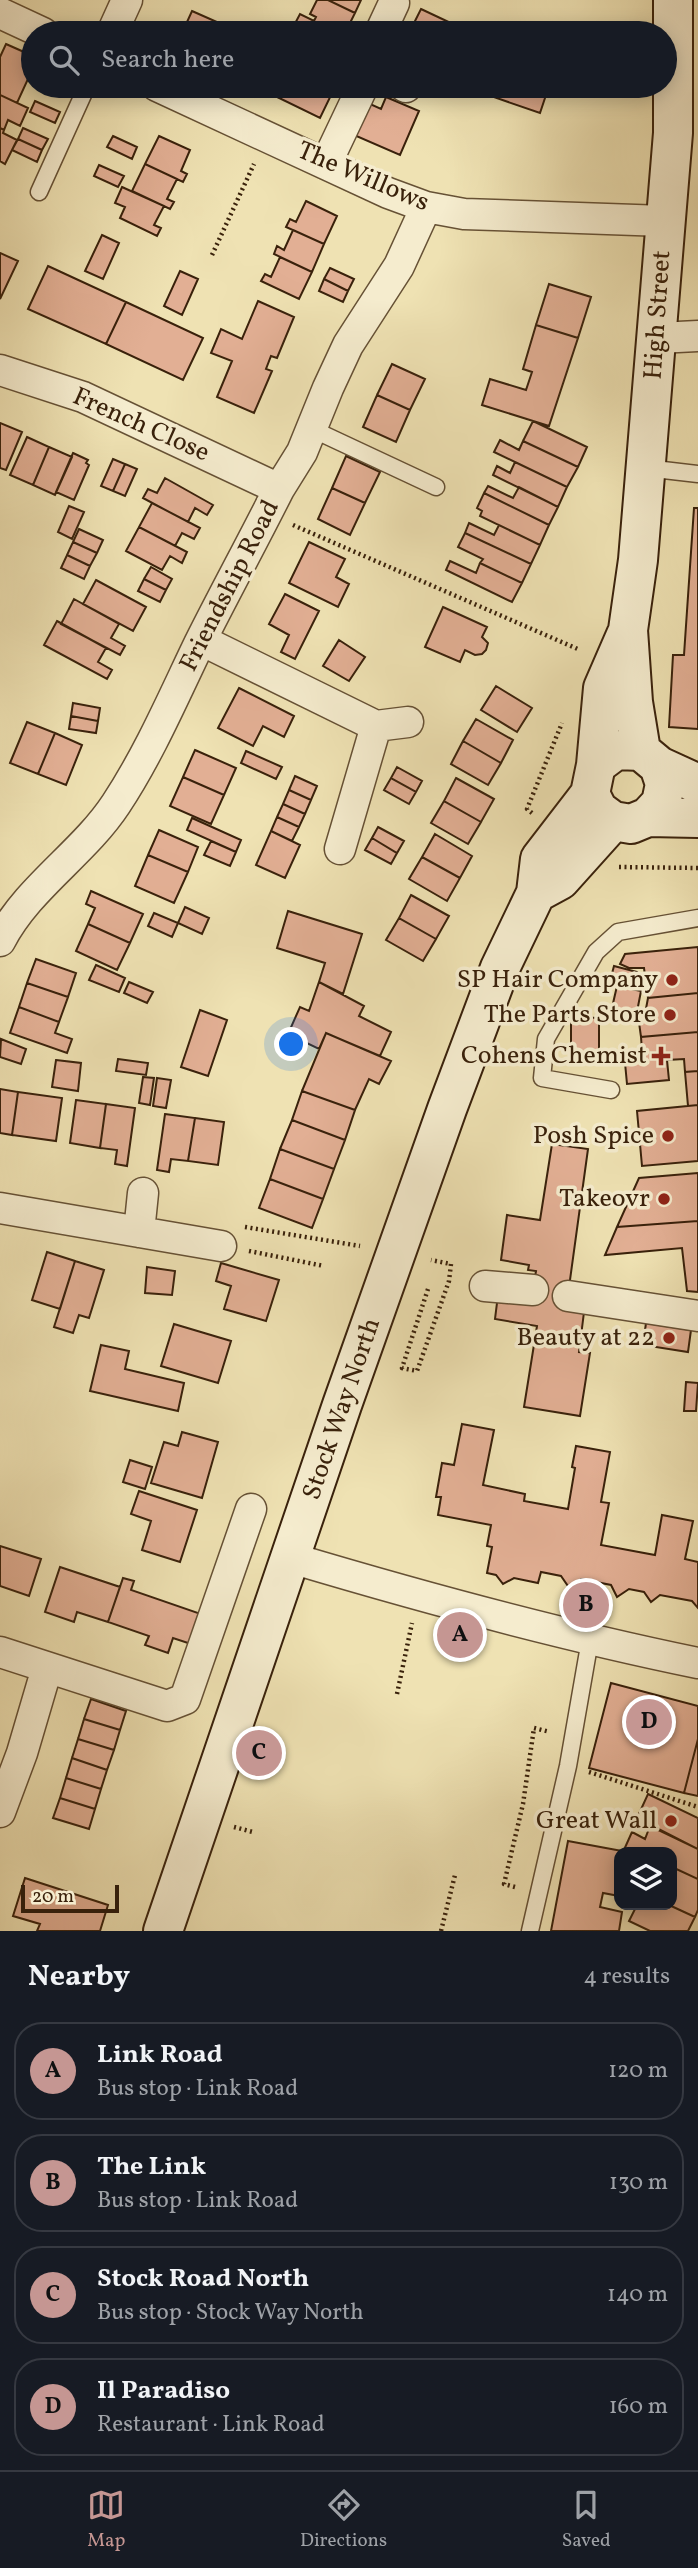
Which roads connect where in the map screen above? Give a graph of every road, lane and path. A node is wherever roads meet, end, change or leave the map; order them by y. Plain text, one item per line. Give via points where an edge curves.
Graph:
1 (127, 0) edge
2 (673, 0) edge
3 (394, 3) dead end
4 (0, 13) edge
5 (117, 21) edge
6 (386, 21) edge
7 (673, 21) edge
8 (21, 23) edge
9 (82, 98) edge
10 (183, 98) edge
11 (357, 98) edge
12 (673, 98) edge
13 (267, 136) junction
14 (326, 163) junction
15 (39, 192) dead end
16 (426, 207) junction
17 (664, 221) junction
18 (212, 255) dead end
19 (698, 336) edge
20 (657, 338) junction
21 (0, 370) edge
22 (312, 429) junction
23 (646, 468) junction
24 (698, 474) edge
25 (436, 487) dead end
26 (273, 501) junction
27 (628, 630) junction
28 (201, 640) junction
29 (584, 652) dead end
30 (408, 722) dead end
31 (562, 722) dead end
32 (376, 726) junction
33 (650, 758) junction
34 (698, 784) edge
35 (612, 799) junction
36 (698, 818) edge
37 (541, 820) dead end
38 (340, 849) dead end
39 (610, 866) dead end
40 (698, 867) edge
41 (698, 918) edge
42 (0, 942) edge
43 (611, 1090) dead end
44 (144, 1193) dead end
45 (0, 1208) edge
46 (139, 1232) junction
47 (221, 1246) junction
48 (397, 1252) junction
49 (324, 1266) dead end
50 (485, 1286) dead end
51 (428, 1289) dead end
52 (533, 1290) dead end
53 (568, 1296) dead end
54 (698, 1316) edge
55 (251, 1509) dead end
56 (291, 1558) junction
57 (418, 1595) junction
58 (590, 1640) junction
59 (0, 1652) edge
60 (698, 1663) edge
61 (47, 1668) junction
62 (397, 1694) dead end
63 (534, 1728) dead end
64 (568, 1766) junction
65 (698, 1807) edge
66 (0, 1812) edge
67 (455, 1875) dead end
68 (504, 1884) dead end
69 (163, 1931) edge
70 (441, 1931) edge
71 (530, 1931) edge

1 - 5 street
2 - 7 main road, High Street
3 - 6 street
4 - 8 street
9 - 15 lane
10 - 13 street, The Willows
11 - 14 street
12 - 17 main road, High Street
13 - 14 street, The Willows
13 - 18 path
14 - 16 street, The Willows
16 - 17 street, The Willows via 464,214
16 - 22 street, Friendship Road via 399,266 348,345
17 - 20 main road, High Street
19 - 20 street
20 - 23 main road, High Street
21 - 26 street, French Close via 83,397
22 - 25 lane
22 - 26 street, Friendship Road
23 - 24 lane
23 - 27 main road, High Street
26 - 28 street, Friendship Road
26 - 29 path
27 - 33 main road, High Street via 633,702
27 - 35 main road, High Street via 603,688
28 - 32 street
28 - 42 street, Friendship Road via 144,758 114,807 43,883
30 - 32 street
31 - 37 path via 527,809
32 - 38 street
33 - 34 main road
33 - 35 main road, Stock Way North via 616,750
33 - 35 main road, Stock Way North via 665,784 661,803
35 - 36 main road
35 - 48 main road, Stock Way North via 560,880 536,892 500,968
39 - 40 path
41 - 43 lane via 618,932 596,952 546,1039 542,1078
44 - 46 street
45 - 46 street
46 - 47 street
47 - 48 path via 229,1225
47 - 49 path
48 - 51 path via 450,1265 449,1281 417,1371 402,1368
48 - 56 main road, Stock Way North
50 - 52 street
53 - 54 street
55 - 61 street via 185,1699 167,1706
56 - 57 street
56 - 69 main road, Stock Way North
57 - 58 street
57 - 62 path
58 - 60 street
58 - 64 lane
59 - 61 street
61 - 66 street
63 - 68 path via 523,1804
64 - 65 path
64 - 71 lane
67 - 70 path

